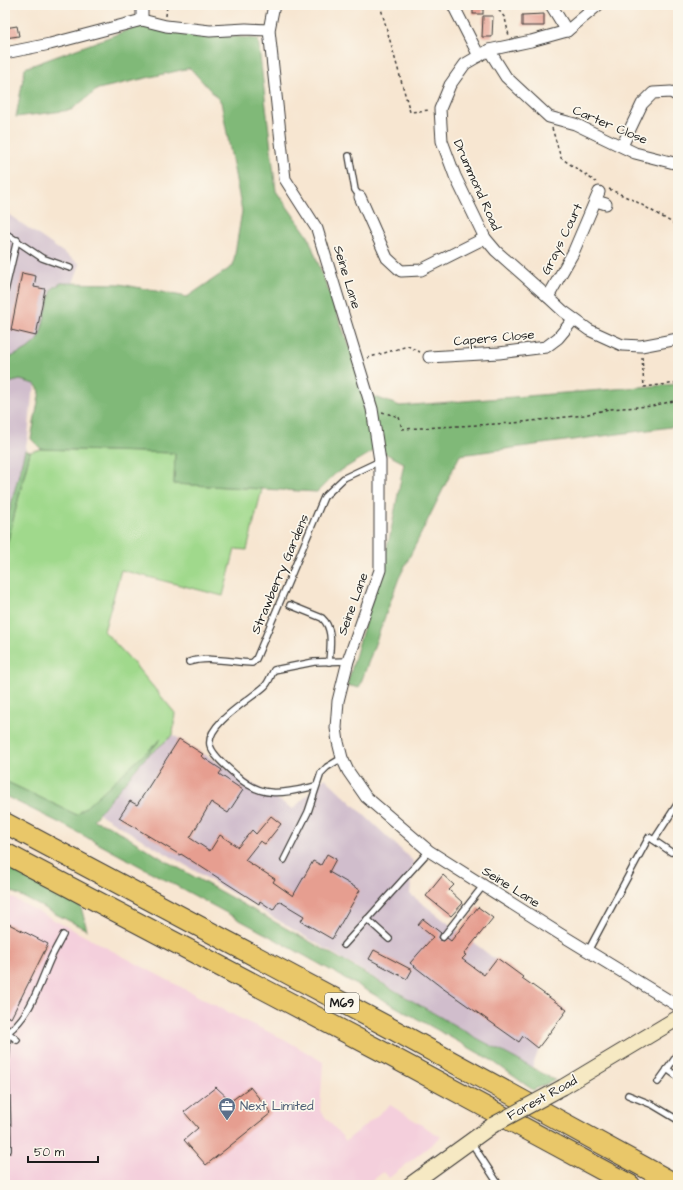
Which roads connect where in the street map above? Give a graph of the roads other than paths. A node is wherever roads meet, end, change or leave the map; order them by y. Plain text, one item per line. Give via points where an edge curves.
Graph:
1 (142, 5) edge
2 (274, 5) edge
3 (453, 5) edge
4 (551, 5) edge
5 (598, 5) edge
6 (142, 20) junction
7 (269, 30) junction
8 (567, 31) junction
9 (5, 53) edge
10 (484, 53) junction
11 (678, 96) edge
12 (622, 146) junction
13 (349, 156) dead end
14 (678, 164) edge
15 (601, 196) road end
16 (360, 197) joint
17 (5, 233) edge
18 (485, 238) junction
19 (17, 240) junction
20 (70, 268) dead end
21 (5, 291) edge
22 (548, 297) junction
23 (573, 320) junction
24 (678, 339) edge
25 (429, 357) road end
26 (380, 461) junction
27 (290, 605) dead end
28 (348, 661) junction
29 (189, 662) dead end
30 (329, 662) junction
31 (342, 758) junction
32 (316, 786) junction
33 (678, 803) edge
34 (5, 823) edge
35 (654, 840) junction
36 (429, 851) junction
37 (671, 852) dead end
38 (5, 853) edge
39 (284, 860) dead end
40 (483, 886) junction
41 (367, 919) junction
42 (63, 935) dead end
43 (443, 937) dead end
44 (389, 940) dead end
45 (344, 945) dead end
46 (588, 951) junction
47 (678, 1006) edge
48 (678, 1018) edge
49 (7, 1032) edge
50 (17, 1040) dead end
51 (678, 1054) edge
52 (667, 1070) junction
53 (678, 1077) edge
54 (658, 1082) dead end
55 (628, 1095) dead end
56 (678, 1120) edge
57 (471, 1142) junction
58 (8, 1150) dead end
59 (410, 1185) edge
60 (499, 1185) edge
61 (630, 1185) edge
62 (677, 1185) edge

1 - 6 street
2 - 7 street, Seine Lane
3 - 10 street, Carter Close
4 - 8 street
5 - 8 street
6 - 7 street via 166,26 210,31
6 - 9 street
7 - 26 street, Seine Lane via 285,179 317,229 373,412
8 - 10 street
10 - 12 street, Carter Close via 549,117 575,124
10 - 18 street, Drummond Road via 465,64 450,85 440,109 442,141 455,176
11 - 12 street via 671,92 653,93 642,104
12 - 14 street, Carter Close via 635,153
13 - 16 lane via 356,190
15 - 22 street, Grays Court via 574,253
16 - 18 street via 387,258 401,271 421,270
17 - 19 lane
18 - 22 street, Drummond Road
19 - 20 lane via 42,258
19 - 21 lane
22 - 23 street, Drummond Road
23 - 24 street, Drummond Road via 622,345 641,346
23 - 25 street, Capers Close via 558,338 546,347
26 - 28 street, Seine Lane via 380,570
26 - 29 lane, Strawberry Gardens via 344,478 324,497 256,659 252,663 208,659
27 - 30 lane via 326,622 329,628
28 - 30 lane
28 - 31 street, Seine Lane via 336,714
30 - 32 lane via 314,662 274,670 266,685 227,716 214,729 210,739 210,746 219,759 238,777 259,791 278,794
31 - 32 lane via 324,770
31 - 36 street, Seine Lane via 366,797
32 - 39 lane via 308,812
33 - 35 lane
34 - 62 highway, M69 via 392,1029
35 - 37 lane
35 - 46 lane via 649,837
36 - 40 street, Seine Lane
36 - 41 lane
38 - 61 highway, M69
40 - 43 lane
40 - 46 street, Seine Lane
41 - 44 lane
41 - 45 lane
42 - 49 lane via 23,1017 18,1025
46 - 47 street, Seine Lane
48 - 57 street, Forest Road, bridge via 563,1087 493,1125
49 - 50 lane
49 - 58 lane
51 - 52 lane
52 - 53 lane
52 - 54 lane
55 - 56 lane via 653,1105
57 - 59 street, Forest Road
57 - 60 lane

